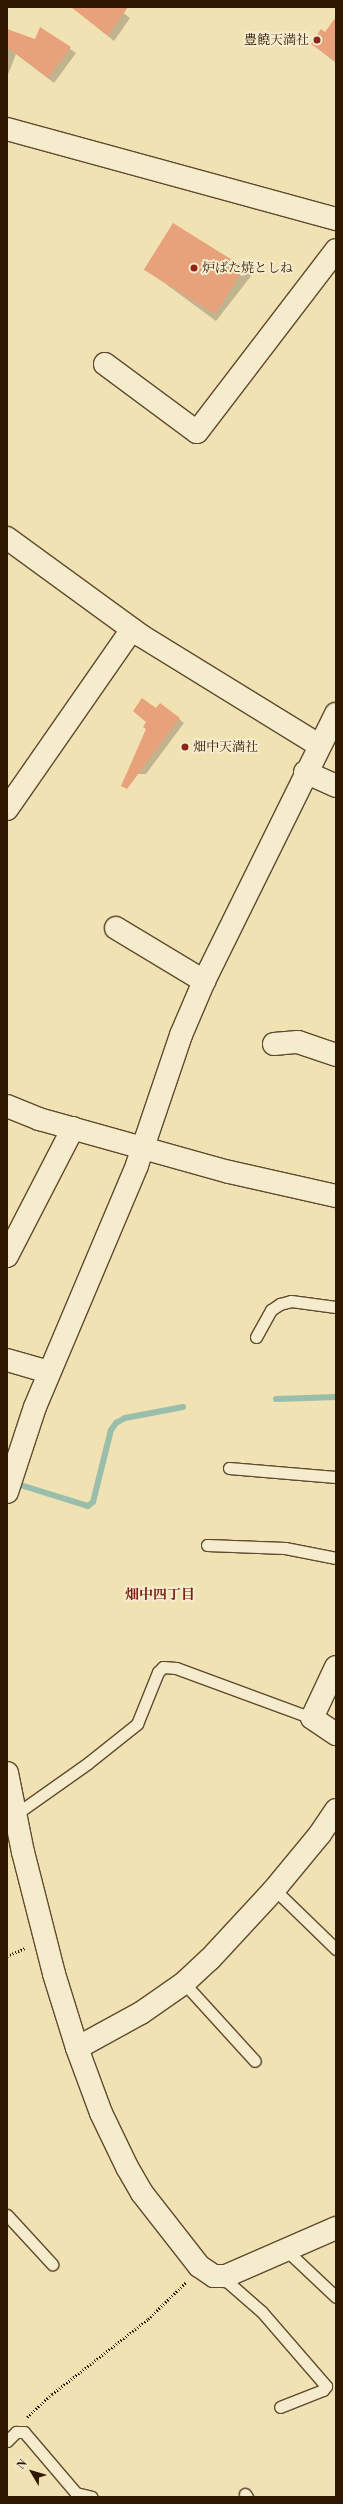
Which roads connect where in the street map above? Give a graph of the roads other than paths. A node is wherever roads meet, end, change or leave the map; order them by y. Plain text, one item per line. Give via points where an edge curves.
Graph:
1 (7, 129) edge
2 (336, 219) edge
3 (336, 250) edge
4 (105, 364) dead end
5 (9, 544) edge
6 (132, 629) junction
7 (336, 714) edge
8 (319, 745) junction
9 (305, 772) junction
10 (336, 786) edge
11 (7, 809) edge
12 (116, 928) dead end
13 (204, 980) junction
14 (274, 1044) dead end
15 (336, 1055) edge
16 (9, 1111) edge
17 (73, 1128) junction
18 (143, 1146) junction
19 (336, 1195) edge
20 (7, 1256) edge
21 (336, 1308) edge
22 (256, 1337) dead end
23 (7, 1360) edge
24 (49, 1372) junction
25 (229, 1468) dead end
26 (336, 1477) edge
27 (7, 1492) edge
28 (207, 1545) dead end
29 (336, 1558) edge
30 (336, 1667) edge
31 (312, 1718) junction
32 (336, 1734) edge
33 (7, 1773) edge
34 (16, 1814) junction
35 (333, 1818) edge
36 (274, 1889) junction
37 (336, 1949) edge
38 (184, 1983) junction
39 (77, 2048) junction
40 (255, 2062) dead end
41 (7, 2215) edge
42 (336, 2228) edge
43 (284, 2248) junction
44 (52, 2264) dead end
45 (222, 2277) junction
46 (336, 2297) edge
47 (280, 2407) dead end
48 (7, 2441) edge
49 (92, 2497) edge

1 - 2 street
3 - 4 street via 197,432
5 - 6 street
6 - 8 street
6 - 11 street
7 - 8 street
8 - 9 street
9 - 10 street
9 - 13 street
12 - 13 street
13 - 18 street via 181,1036
14 - 15 street via 298,1042
16 - 17 street
17 - 18 street
17 - 20 street
18 - 19 street via 229,1172
18 - 24 street via 122,1204
21 - 22 lane via 291,1301 280,1304 271,1310
23 - 24 street
24 - 27 street
25 - 26 lane
28 - 29 lane via 286,1548
30 - 31 street
31 - 32 street
31 - 34 lane via 176,1668 163,1668 158,1672 136,1724 88,1763
33 - 34 street
34 - 39 street via 54,1974
35 - 36 street
36 - 37 lane
36 - 38 street via 238,1930
38 - 39 street via 141,2012
38 - 40 lane
39 - 45 street via 98,2106 142,2193 200,2268 214,2276
41 - 44 lane
42 - 43 street
43 - 45 street
43 - 46 lane
45 - 47 lane via 262,2312 326,2386 323,2390
48 - 49 lane via 16,2432 24,2432 76,2493

